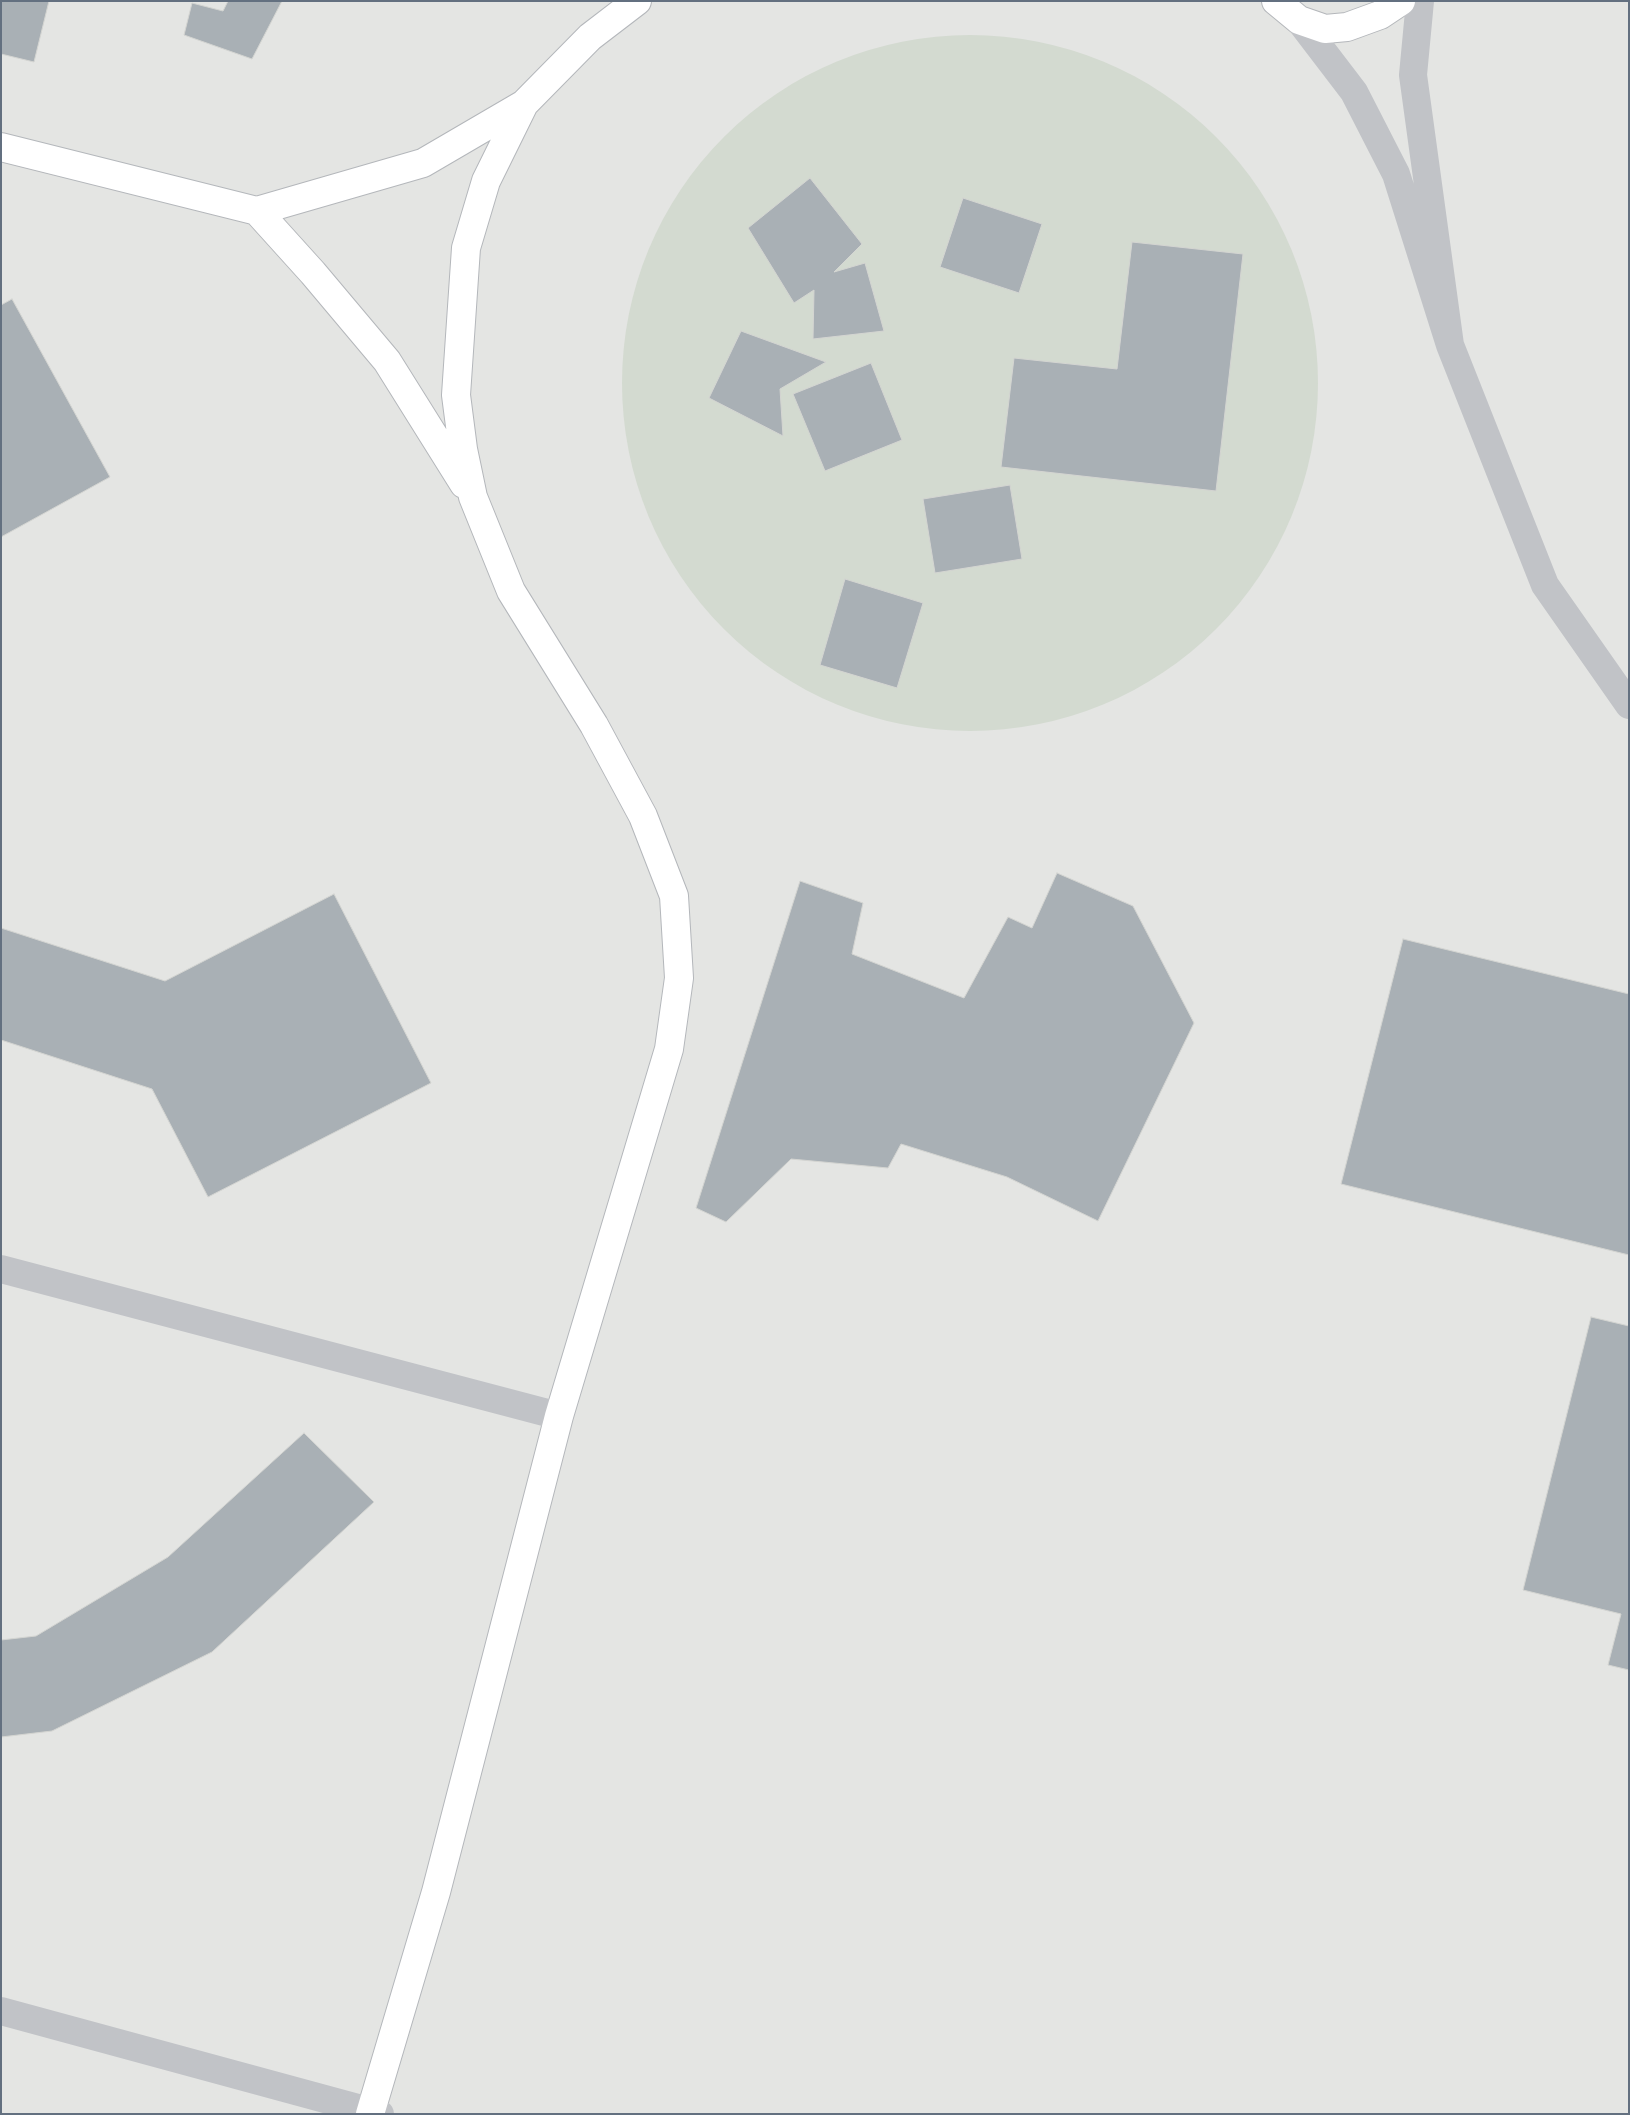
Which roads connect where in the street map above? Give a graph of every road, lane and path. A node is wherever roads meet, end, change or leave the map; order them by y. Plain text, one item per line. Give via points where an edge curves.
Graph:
1 (637, 1) edge
2 (1401, 1) edge
3 (1420, 1) edge
4 (1275, 2) edge
5 (1298, 20) junction
6 (524, 104) junction
7 (1, 147) edge
8 (257, 211) junction
9 (1450, 345) junction
10 (473, 497) junction
11 (1629, 705) edge
12 (1, 1268) edge
13 (559, 1416) junction
14 (1, 2012) edge
15 (374, 2113) edge

1 - 6 main road via 590,37
2 - 5 main road via 1380,15 1347,27 1325,29
3 - 9 street via 1413,75
4 - 5 main road
5 - 9 street via 1354,92 1396,174
6 - 8 main road via 422,163
6 - 10 main road via 486,181 466,248 456,395
7 - 8 main road
8 - 10 main road via 387,361
9 - 11 street via 1546,585
10 - 13 main road via 511,591 594,726 643,816 674,896 679,978 669,1049
12 - 13 street
13 - 15 main road via 436,1892
14 - 15 street

